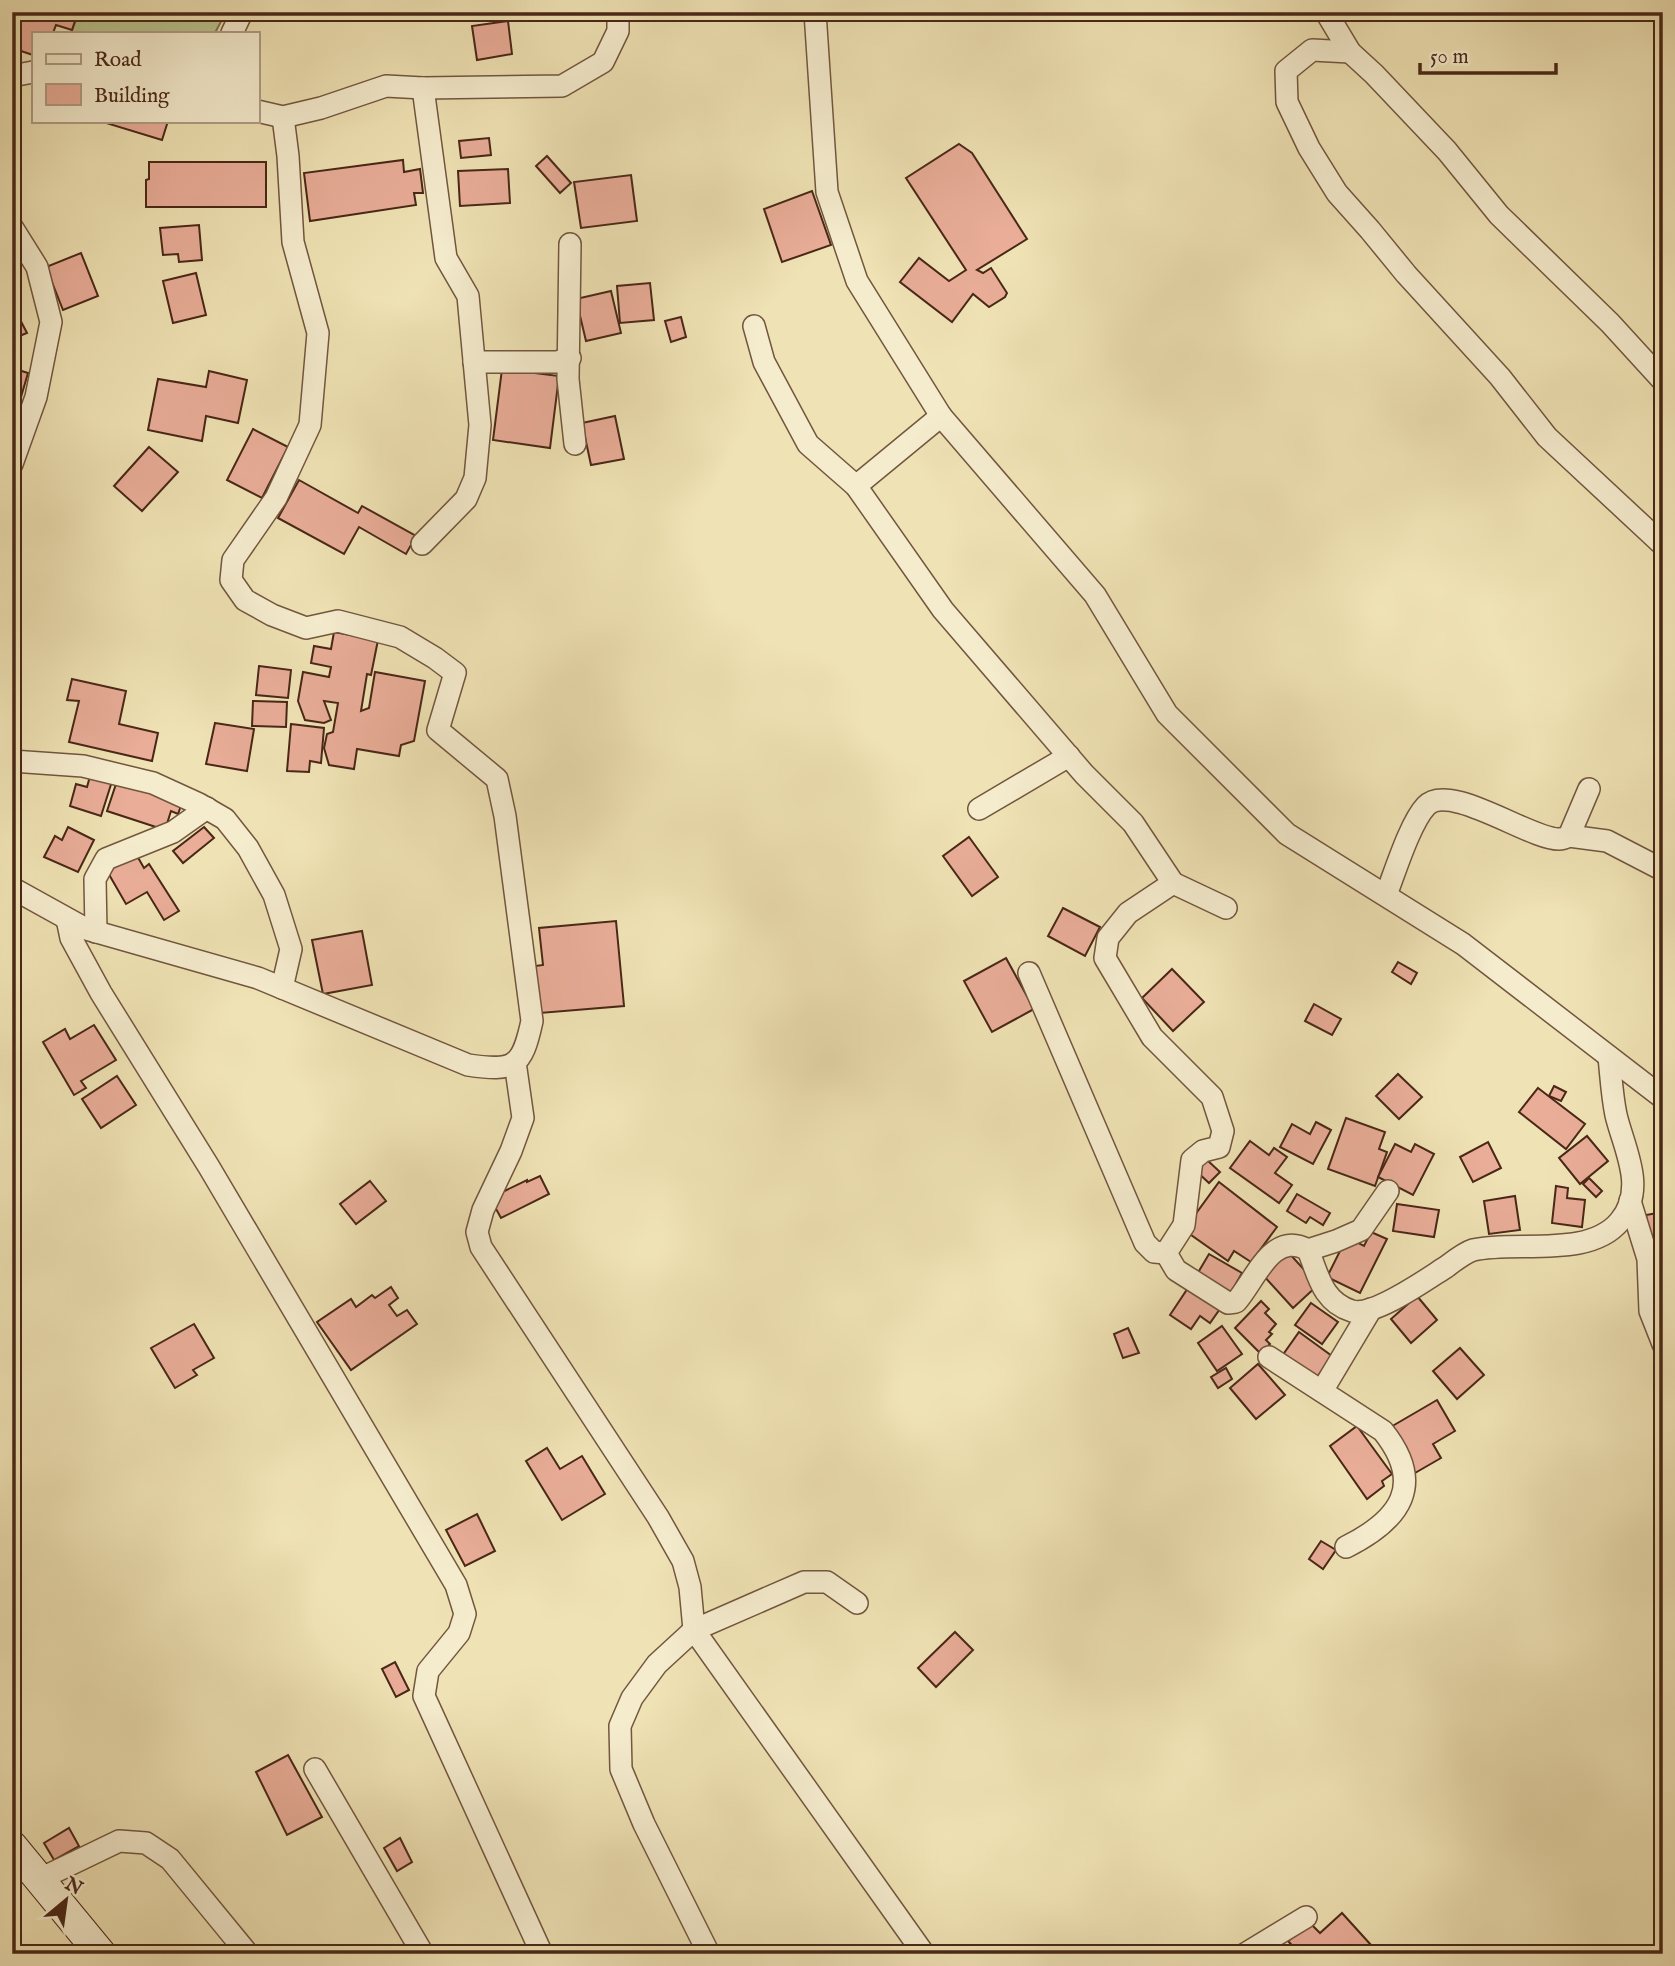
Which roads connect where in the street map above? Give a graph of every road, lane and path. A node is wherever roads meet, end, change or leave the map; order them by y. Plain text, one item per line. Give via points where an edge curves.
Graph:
1 (242, 12) edge
2 (618, 12) edge
3 (814, 12) edge
4 (1326, 12) edge
5 (232, 32) edge
6 (1350, 52) junction
7 (32, 72) edge
8 (12, 76) edge
9 (423, 88) junction
10 (259, 111) edge
11 (283, 117) junction
12 (12, 227) edge
13 (570, 244) dead end
14 (754, 326) dead end
15 (570, 358) junction
16 (474, 362) junction
17 (1663, 381) edge
18 (941, 416) junction
19 (575, 443) dead end
20 (12, 464) edge
21 (856, 486) junction
22 (422, 544) dead end
23 (1663, 545) edge
24 (1069, 755) junction
25 (12, 761) edge
26 (1589, 789) dead end
27 (207, 808) junction
28 (979, 809) dead end
29 (1569, 835) junction
30 (1663, 870) edge
31 (1173, 883) junction
32 (12, 888) edge
33 (1385, 895) junction
34 (1226, 908) dead end
35 (67, 919) junction
36 (96, 932) junction
37 (1029, 973) dead end
38 (282, 988) junction
39 (1609, 1057) junction
40 (515, 1062) junction
41 (1663, 1098) edge
42 (1388, 1191) dead end
43 (1630, 1201) junction
44 (1308, 1250) junction
45 (1166, 1253) junction
46 (1371, 1309) junction
47 (1663, 1344) edge
48 (1269, 1357) dead end
49 (1322, 1391) junction
50 (1346, 1547) dead end
51 (857, 1603) dead end
52 (695, 1630) junction
53 (315, 1769) dead end
54 (12, 1846) edge
55 (40, 1879) junction
56 (1306, 1917) dead end
57 (101, 1954) edge
58 (248, 1954) edge
59 (423, 1954) edge
60 (542, 1954) edge
61 (709, 1954) edge
62 (923, 1954) edge
63 (1245, 1954) edge

1 - 5 street
2 - 9 street via 618,31 603,62 562,86
3 - 18 street via 827,192 857,281
4 - 6 street
6 - 17 street via 1447,151 1499,215
6 - 23 street via 1312,51 1286,71 1287,102 1316,160 1337,193 1547,436
7 - 8 street
9 - 11 street via 386,86
9 - 16 street via 446,258 468,296
10 - 11 street
11 - 40 street via 293,242 318,333 310,425 276,498 233,560 231,580 245,600 272,615 306,628 338,621 400,637 455,673 438,730 498,779 505,816 531,1021 526,1049
12 - 20 street via 37,267 51,322 36,397
13 - 15 street
14 - 21 street via 764,362 808,444
15 - 16 street
15 - 19 street
16 - 22 street via 480,425 475,478 466,499
18 - 21 street
18 - 33 street via 1095,595 1167,714 1287,834
21 - 24 street via 943,610
24 - 28 street
24 - 31 street via 1133,823
25 - 27 street via 83,766 153,783
26 - 29 street
27 - 36 street via 173,832 106,859 95,878
27 - 38 street via 225,819 248,848 274,895 291,949
29 - 30 street via 1607,841
29 - 33 street via 1560,839 1546,836 1477,807 1438,800 1427,804 1416,822
31 - 34 street
31 - 45 street via 1128,913 1108,938 1105,958 1152,1037 1212,1097 1223,1131 1219,1147 1192,1160 1184,1225
32 - 35 street
33 - 39 street via 1463,944
35 - 36 street
35 - 60 street via 71,938 101,993 456,1585 466,1614 459,1633 428,1671 424,1696
36 - 38 street
37 - 45 street via 1144,1243 1154,1252
38 - 40 street via 468,1065 499,1070
39 - 41 street
39 - 43 street via 1616,1115 1634,1183
40 - 52 street via 523,1118 483,1210 477,1232 481,1247 658,1517 682,1561
42 - 44 street via 1361,1230
43 - 46 street via 1621,1220 1604,1235 1573,1244 1470,1251 1416,1287
43 - 47 street via 1648,1259 1650,1311
44 - 45 street via 1296,1243 1282,1245 1236,1302 1228,1303 1176,1270
44 - 46 street via 1321,1288 1338,1305 1354,1312
46 - 49 street
48 - 49 street
49 - 50 street via 1383,1431 1396,1447 1406,1477 1397,1508 1374,1533
51 - 52 street via 827,1582 804,1582
52 - 61 street via 657,1664 632,1698 620,1726 621,1769
52 - 62 street
53 - 59 street
54 - 55 street
55 - 57 street
55 - 58 street via 119,1841 146,1843 170,1859
56 - 63 street

